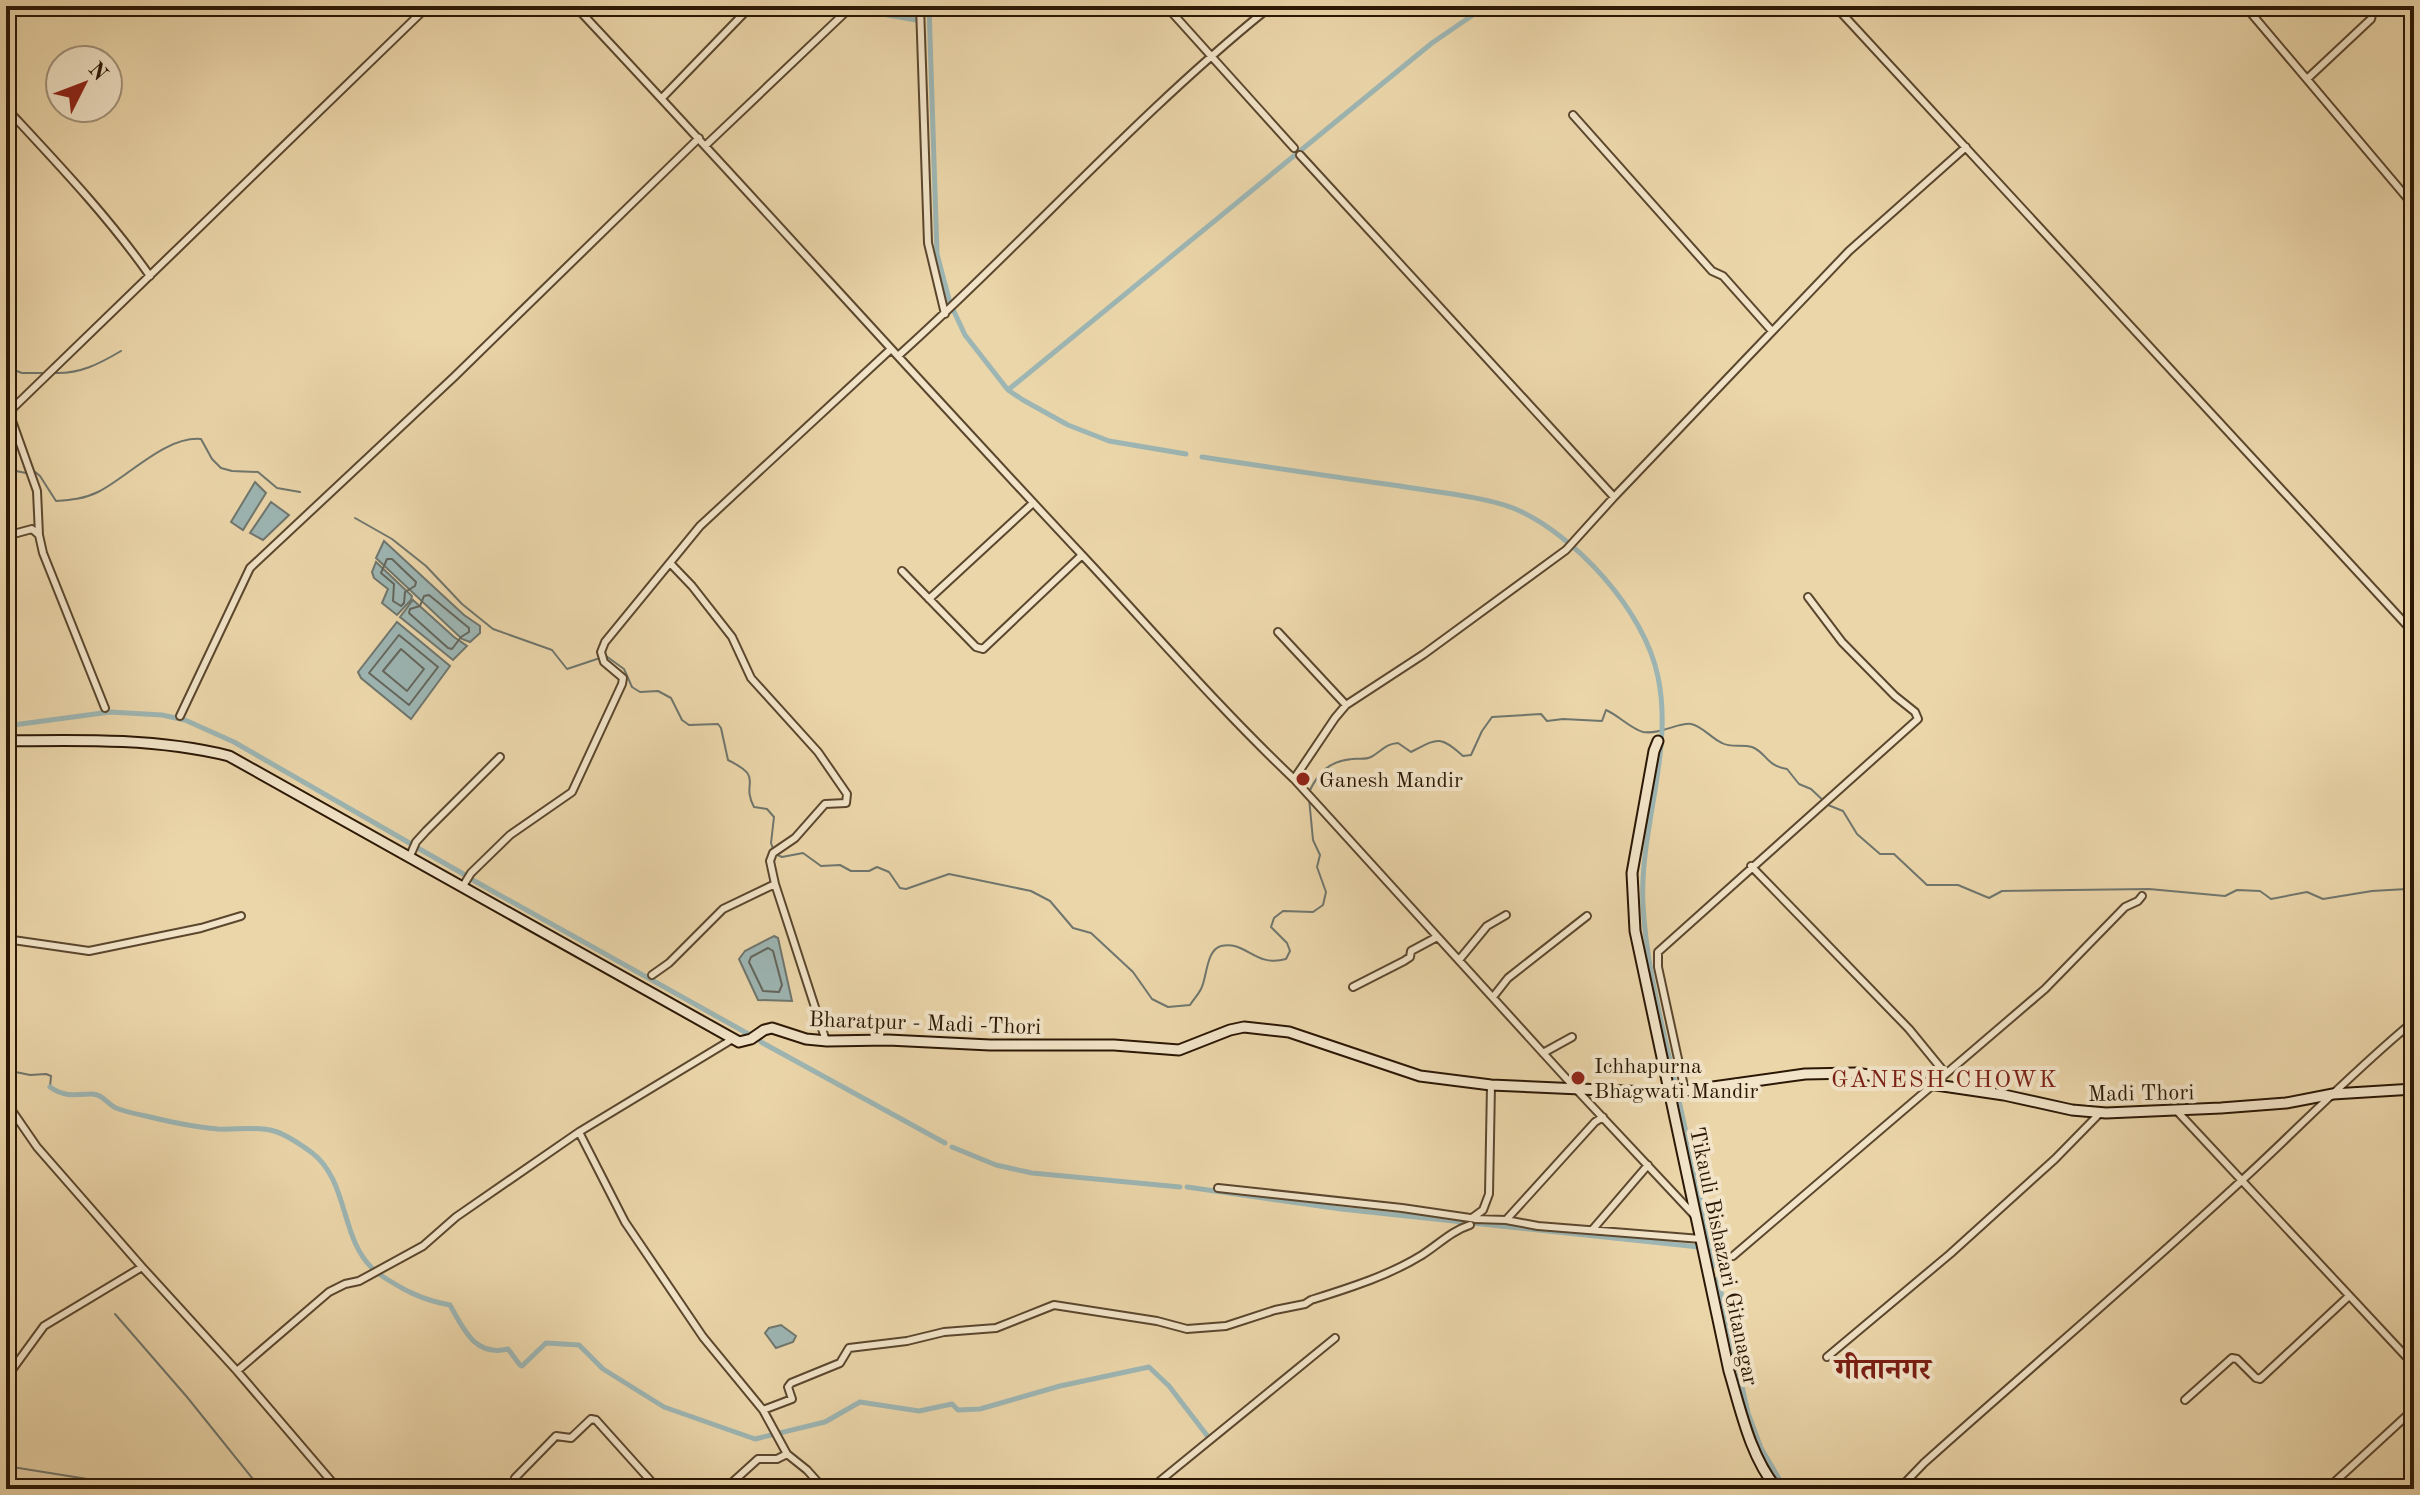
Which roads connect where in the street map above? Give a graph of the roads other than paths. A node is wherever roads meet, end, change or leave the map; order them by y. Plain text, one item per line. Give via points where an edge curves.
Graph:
1 (19, 6) edge
2 (428, 6) edge
3 (575, 6) edge
4 (751, 6) edge
5 (852, 6) edge
6 (920, 6) edge
7 (1166, 6) edge
8 (1835, 6) edge
9 (2245, 6) edge
10 (2365, 6) edge
11 (1265, 8) edge
12 (6, 18) edge
13 (1211, 54) junction
14 (2307, 79) junction
15 (662, 98) junction
16 (6, 108) edge
17 (1573, 115) dead end
18 (699, 138) junction
19 (706, 145) junction
20 (1966, 147) junction
21 (1294, 148) dead end
22 (1300, 155) dead end
23 (2414, 206) edge
24 (150, 276) junction
25 (946, 313) junction
26 (1771, 330) junction
27 (891, 349) junction
28 (898, 356) junction
29 (8, 412) edge
30 (1614, 497) junction
31 (1033, 503) junction
32 (39, 535) junction
33 (6, 536) edge
34 (1082, 555) junction
35 (670, 563) junction
36 (902, 571) dead end
37 (1808, 597) dead end
38 (929, 599) junction
39 (1278, 632) dead end
40 (2414, 633) edge
41 (1346, 705) junction
42 (105, 708) dead end
43 (180, 716) dead end
44 (6, 741) edge
45 (1658, 741) dead end
46 (500, 757) dead end
47 (1294, 779) junction
48 (410, 856) junction
49 (1751, 866) junction
50 (775, 884) junction
51 (463, 886) junction
52 (2142, 896) dead end
53 (1506, 915) dead end
54 (241, 916) dead end
55 (1587, 916) dead end
56 (1437, 937) junction
57 (6, 939) edge
58 (1459, 960) junction
59 (652, 975) dead end
60 (1353, 987) dead end
61 (1493, 997) junction
62 (2414, 1021) edge
63 (1572, 1037) dead end
64 (731, 1040) junction
65 (827, 1041) junction
66 (1543, 1053) junction
67 (1945, 1073) junction
68 (1933, 1084) junction
69 (1491, 1085) junction
70 (1575, 1088) junction
71 (2414, 1089) edge
72 (1677, 1092) junction
73 (2333, 1094) junction
74 (6, 1102) edge
75 (2176, 1110) junction
76 (2101, 1112) junction
77 (1603, 1117) junction
78 (579, 1132) junction
79 (1648, 1165) junction
80 (2241, 1181) junction
81 (1218, 1188) dead end
82 (1698, 1218) junction
83 (1477, 1219) junction
84 (1506, 1220) junction
85 (1470, 1225) dead end
86 (1593, 1229) junction
87 (1702, 1239) junction
88 (1733, 1256) dead end
89 (142, 1267) junction
90 (2349, 1296) junction
91 (1335, 1338) dead end
92 (1827, 1357) dead end
93 (2414, 1365) edge
94 (237, 1371) junction
95 (6, 1378) edge
96 (2185, 1400) dead end
97 (763, 1410) junction
98 (2413, 1414) edge
99 (787, 1454) junction
100 (6, 1473) edge
101 (515, 1478) dead end
102 (20, 1489) edge
103 (338, 1489) edge
104 (658, 1489) edge
105 (725, 1489) edge
106 (824, 1489) edge
107 (1150, 1489) edge
108 (1777, 1489) edge
109 (1899, 1489) edge
110 (2327, 1489) edge

1 - 12 street
2 - 24 street
3 - 15 street
4 - 15 street
5 - 19 street
6 - 25 street via 928,243
7 - 13 street
8 - 20 street
9 - 14 street
10 - 14 street via 2371,19
11 - 13 street
13 - 21 street
13 - 25 street
14 - 23 street
15 - 18 street
16 - 24 street via 89,197
17 - 26 street
18 - 19 street
18 - 43 street via 250,568
19 - 27 street
20 - 26 street via 1849,251
20 - 40 street
22 - 30 street
24 - 29 street
25 - 28 street
26 - 30 street
27 - 28 street
27 - 35 street via 700,526
28 - 31 street
29 - 32 street via 37,491
30 - 41 street via 1571,545
31 - 34 street
31 - 38 street
32 - 33 street via 32,529
32 - 42 street
34 - 38 street via 983,649
34 - 47 street
35 - 50 street via 732,637 751,678 818,752 847,794 846,803 825,804 795,838 773,853
35 - 51 street via 605,642 604,662 623,678 622,684 572,792 510,835
36 - 38 street
37 - 49 street via 1842,642 1918,719
39 - 41 street
41 - 47 street
44 - 48 main road via 118,741 229,756
45 - 72 main road, Tikauli Bishazari Gitanagar via 1631,899
46 - 48 street via 426,831
47 - 56 street
48 - 51 main road
49 - 67 street
49 - 72 street via 1658,952
50 - 59 street via 723,909
50 - 65 street
51 - 64 main road
52 - 67 street via 2045,989
53 - 58 street via 1487,926
54 - 57 street via 89,951
55 - 61 street via 1508,978
56 - 58 street
56 - 60 street
58 - 61 street
61 - 66 street
62 - 73 street
63 - 66 street
64 - 65 main road, Bharatpur - Madi -Thori via 745,1042 772,1028
64 - 78 street
65 - 69 main road, Bharatpur - Madi -Thori via 1179,1050 1244,1027 1289,1032 1420,1076
66 - 70 street
67 - 68 street
68 - 72 main road, Madi Thori via 1855,1073 1805,1074
68 - 76 main road, Madi Thori
68 - 88 street
69 - 70 main road, Bharatpur - Madi -Thori
69 - 83 street via 1489,1194 1483,1210 1472,1218
70 - 72 main road, Bharatpur - Madi -Thori
70 - 77 street
71 - 73 main road, Madi Thori
72 - 82 main road, Tikauli Bishazari Gitanagar
73 - 75 main road, Madi Thori via 2286,1103
73 - 80 street
74 - 89 street via 37,1147
75 - 76 main road, Madi Thori
75 - 80 street
76 - 92 street via 1950,1254
77 - 79 street
77 - 84 street
78 - 94 street via 423,1246 329,1292
78 - 97 street via 625,1222 703,1337
79 - 82 street
79 - 86 street
80 - 90 street
80 - 109 street
81 - 83 street
82 - 87 main road, Tikauli Bishazari Gitanagar
83 - 84 street
84 - 86 street
85 - 97 street via 1423,1255 1358,1284 1226,1326 1187,1329 1054,1305 996,1328 849,1348 840,1363 791,1383 788,1402
86 - 87 street
87 - 108 main road, Tikauli Bishazari Gitanagar via 1747,1432
89 - 94 street
89 - 95 street via 44,1326
90 - 93 street
90 - 96 street via 2260,1379 2232,1358
91 - 107 street
94 - 103 street
97 - 99 street
98 - 110 street
99 - 105 street via 758,1459
99 - 106 street
100 - 102 street
101 - 104 street via 556,1436 571,1438 591,1419

